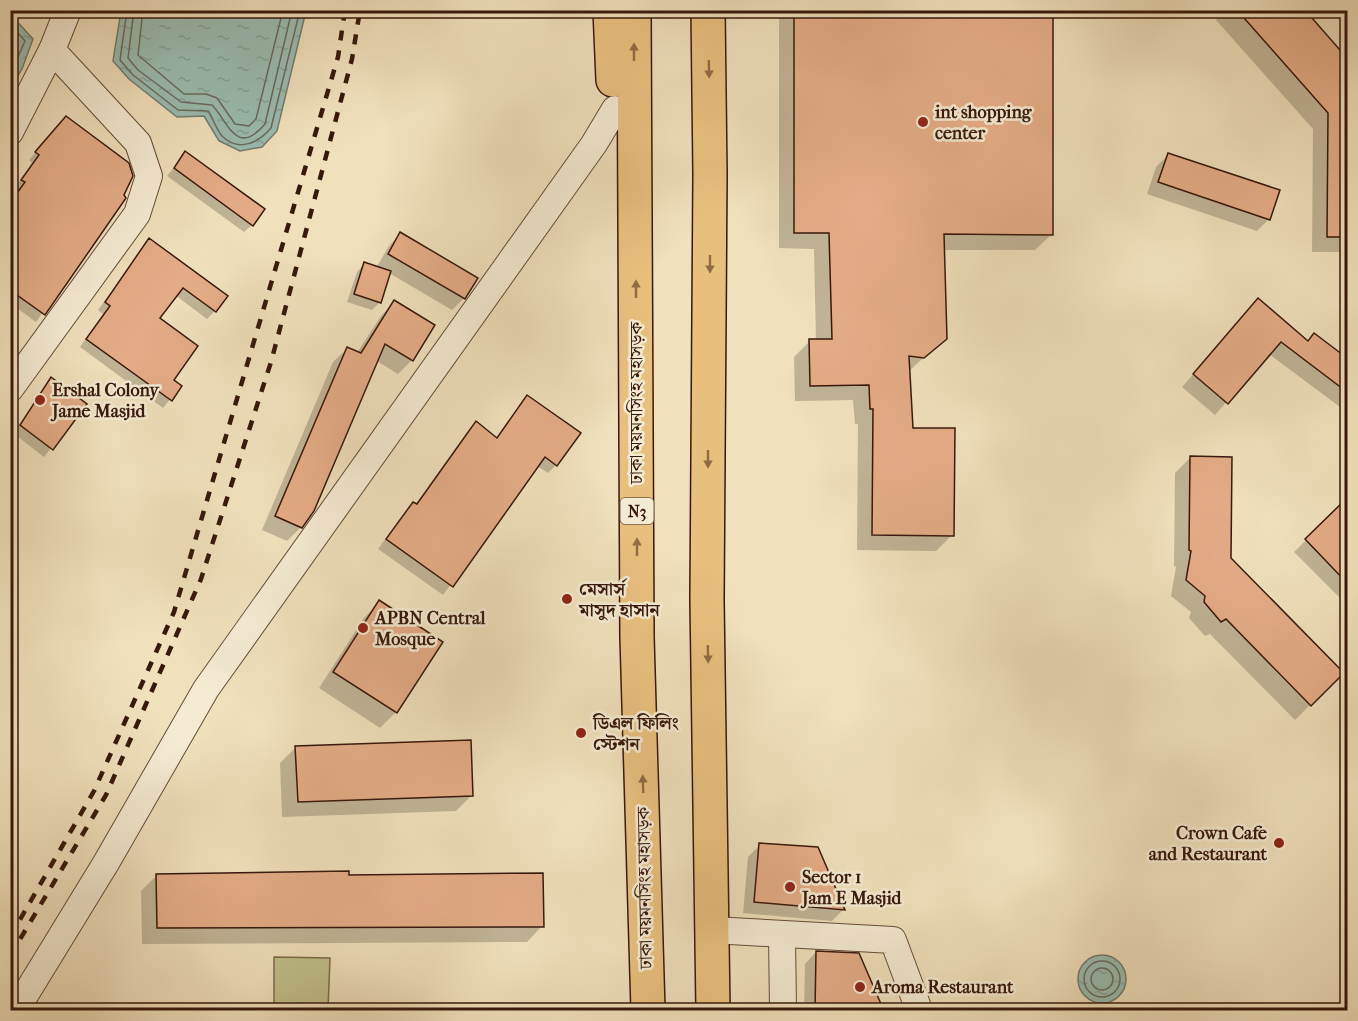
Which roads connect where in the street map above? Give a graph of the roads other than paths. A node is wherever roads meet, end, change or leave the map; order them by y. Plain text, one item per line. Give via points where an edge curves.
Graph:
1 (68, 10) edge
2 (610, 10) edge
3 (634, 10) edge
4 (708, 10) edge
5 (52, 50) junction
6 (615, 109) junction
7 (10, 132) edge
8 (635, 187) junction
9 (10, 389) edge
10 (712, 930) junction
11 (782, 935) junction
12 (16, 1011) edge
13 (648, 1011) edge
14 (713, 1011) edge
15 (783, 1011) edge
16 (919, 1011) edge

1 - 5 street
2 - 6 highway
8 -> 3 highway, ঢাকা ময়মনসিংহ মহাসড়ক / N3
4 -> 10 highway via 707,600
5 - 7 street
5 - 9 street via 138,143 149,176 136,214
6 - 8 highway
6 - 12 street via 594,144 206,689
13 -> 8 highway, ঢাকা ময়মনসিংহ মহাসড়ক / N3 via 638,637
10 - 11 street
10 - 14 highway
11 - 15 street
11 - 16 street via 894,940

